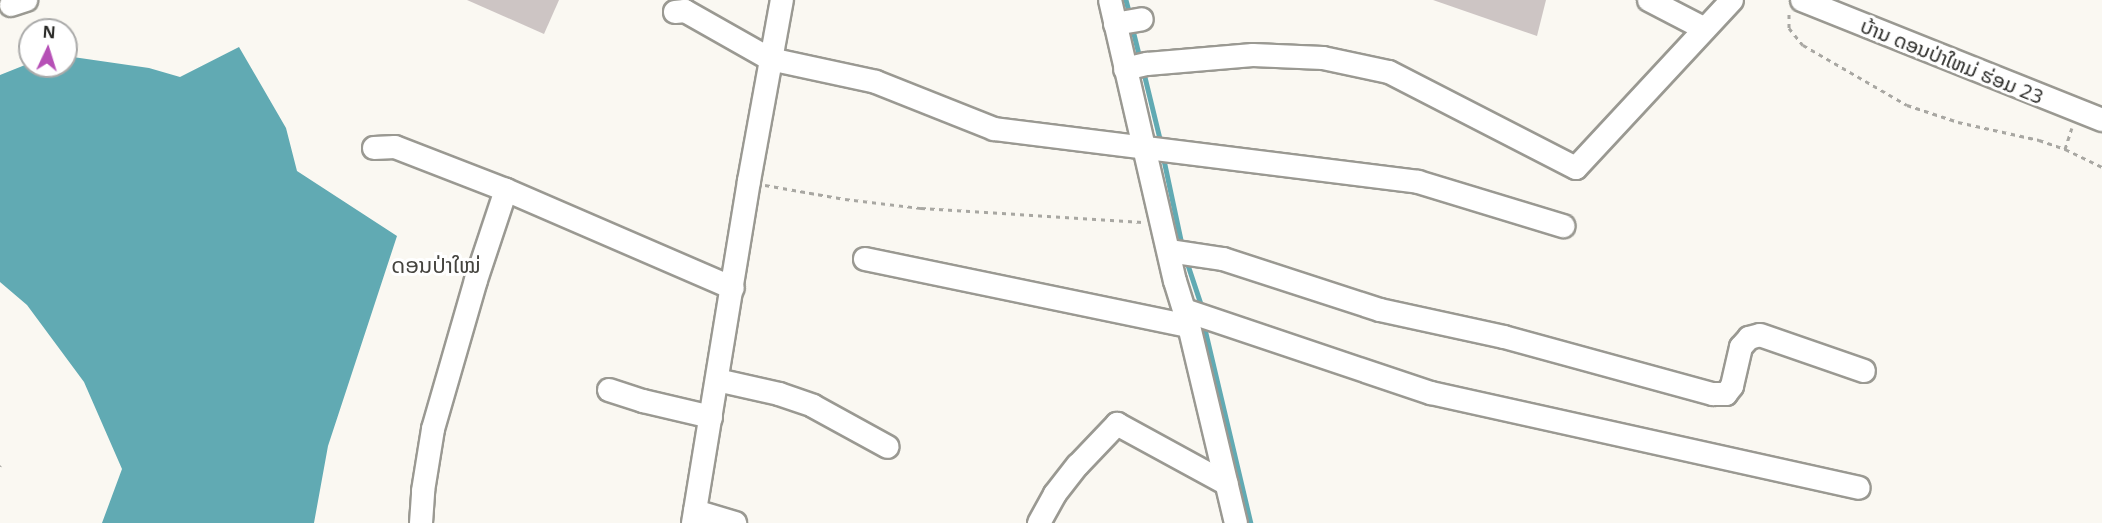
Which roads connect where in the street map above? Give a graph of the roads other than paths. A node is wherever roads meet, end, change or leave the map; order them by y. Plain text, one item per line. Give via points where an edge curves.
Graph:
1 (782, 0) edge
2 (1110, 0) edge
3 (1649, 0) edge
4 (1732, 0) edge
5 (1796, 5) edge
6 (675, 12) dead end
7 (1703, 28) junction
8 (770, 59) junction
9 (1135, 67) junction
10 (2102, 120) edge
11 (374, 148) dead end
12 (1143, 149) junction
13 (506, 190) junction
14 (1563, 226) dead end
15 (1181, 253) junction
16 (865, 259) dead end
17 (733, 288) junction
18 (1187, 318) junction
19 (1864, 371) dead end
20 (717, 380) junction
21 (609, 390) dead end
22 (711, 417) junction
23 (888, 447) dead end
24 (1227, 484) junction
25 (1859, 488) dead end
26 (694, 517) edge
27 (421, 523) edge
28 (735, 523) edge
29 (1039, 523) edge
30 (1236, 523) edge

1 - 8 street
2 - 9 street via 1130,22
3 - 7 street
4 - 7 street
5 - 10 street, ບ້ານ ດອນປ່າໃຫມ່ ຮ່ອມ 23
6 - 8 street via 685,11
7 - 9 street via 1576,168 1389,72 1323,57 1253,56
8 - 12 street via 876,82 994,129
8 - 17 street
9 - 12 street
11 - 13 street via 395,147
12 - 14 street via 1418,182
12 - 15 street via 1163,223
13 - 17 street
13 - 27 street via 433,429
15 - 18 street
15 - 19 street via 1223,259 1380,310 1504,336 1713,394 1726,394 1732,386 1741,347 1749,338 1760,335
16 - 18 street
17 - 20 street
18 - 24 street
18 - 25 street via 1431,393
20 - 22 street
20 - 23 street via 813,406
21 - 22 street
22 - 26 street
24 - 29 street via 1117,424 1061,487
24 - 30 street
26 - 28 street

